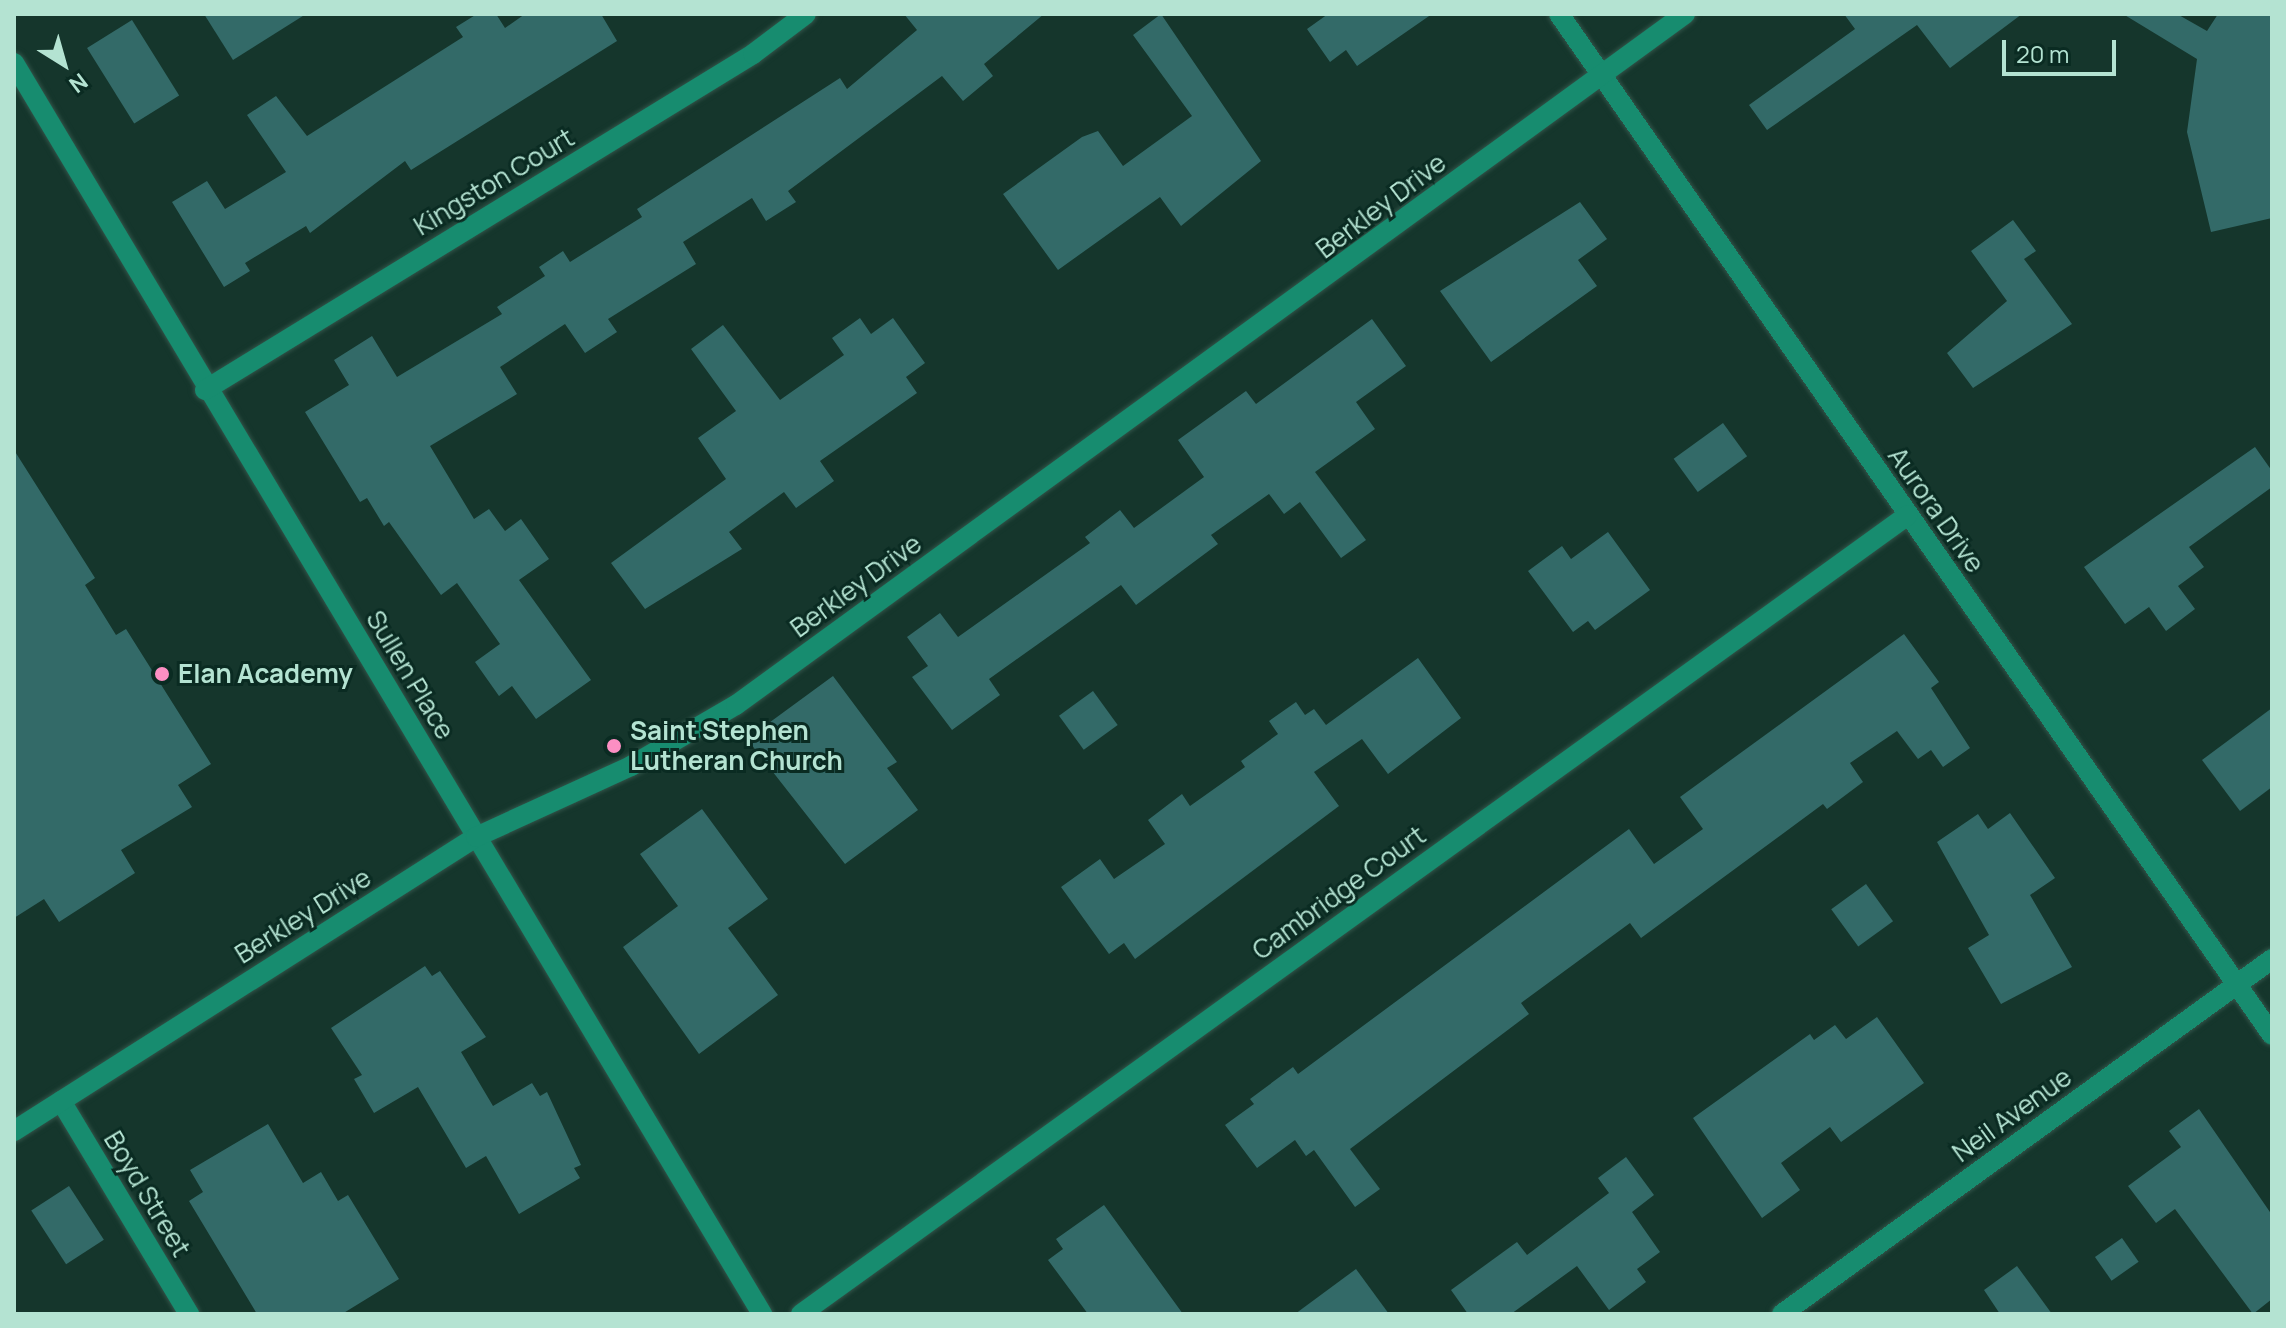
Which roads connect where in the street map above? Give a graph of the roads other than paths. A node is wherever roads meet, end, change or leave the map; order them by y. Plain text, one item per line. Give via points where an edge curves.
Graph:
1 (806, 14) edge
2 (1559, 14) edge
3 (1685, 14) edge
4 (14, 63) edge
5 (1602, 75) junction
6 (205, 390) junction
7 (1908, 515) junction
8 (476, 837) junction
9 (2272, 959) edge
10 (2236, 985) junction
11 (2272, 1035) edge
12 (61, 1101) junction
13 (14, 1131) edge
14 (189, 1314) edge
15 (762, 1314) edge
16 (801, 1314) edge
17 (1782, 1314) edge

1 - 6 street, Kingston Court via 740,62
2 - 5 street, Aurora Drive
3 - 5 street, Berkley Drive
4 - 6 street, Sullen Place
5 - 7 street, Aurora Drive
5 - 8 street, Berkley Drive via 736,705 631,766
6 - 8 street, Sullen Place
7 - 10 street, Aurora Drive
7 - 16 street, Cambridge Court
8 - 12 street, Berkley Drive
8 - 15 street, Sullen Place
9 - 10 street, Neil Avenue
10 - 11 street, Aurora Drive
10 - 17 street, Neil Avenue
12 - 13 street, Berkley Drive
12 - 14 street, Boyd Street

